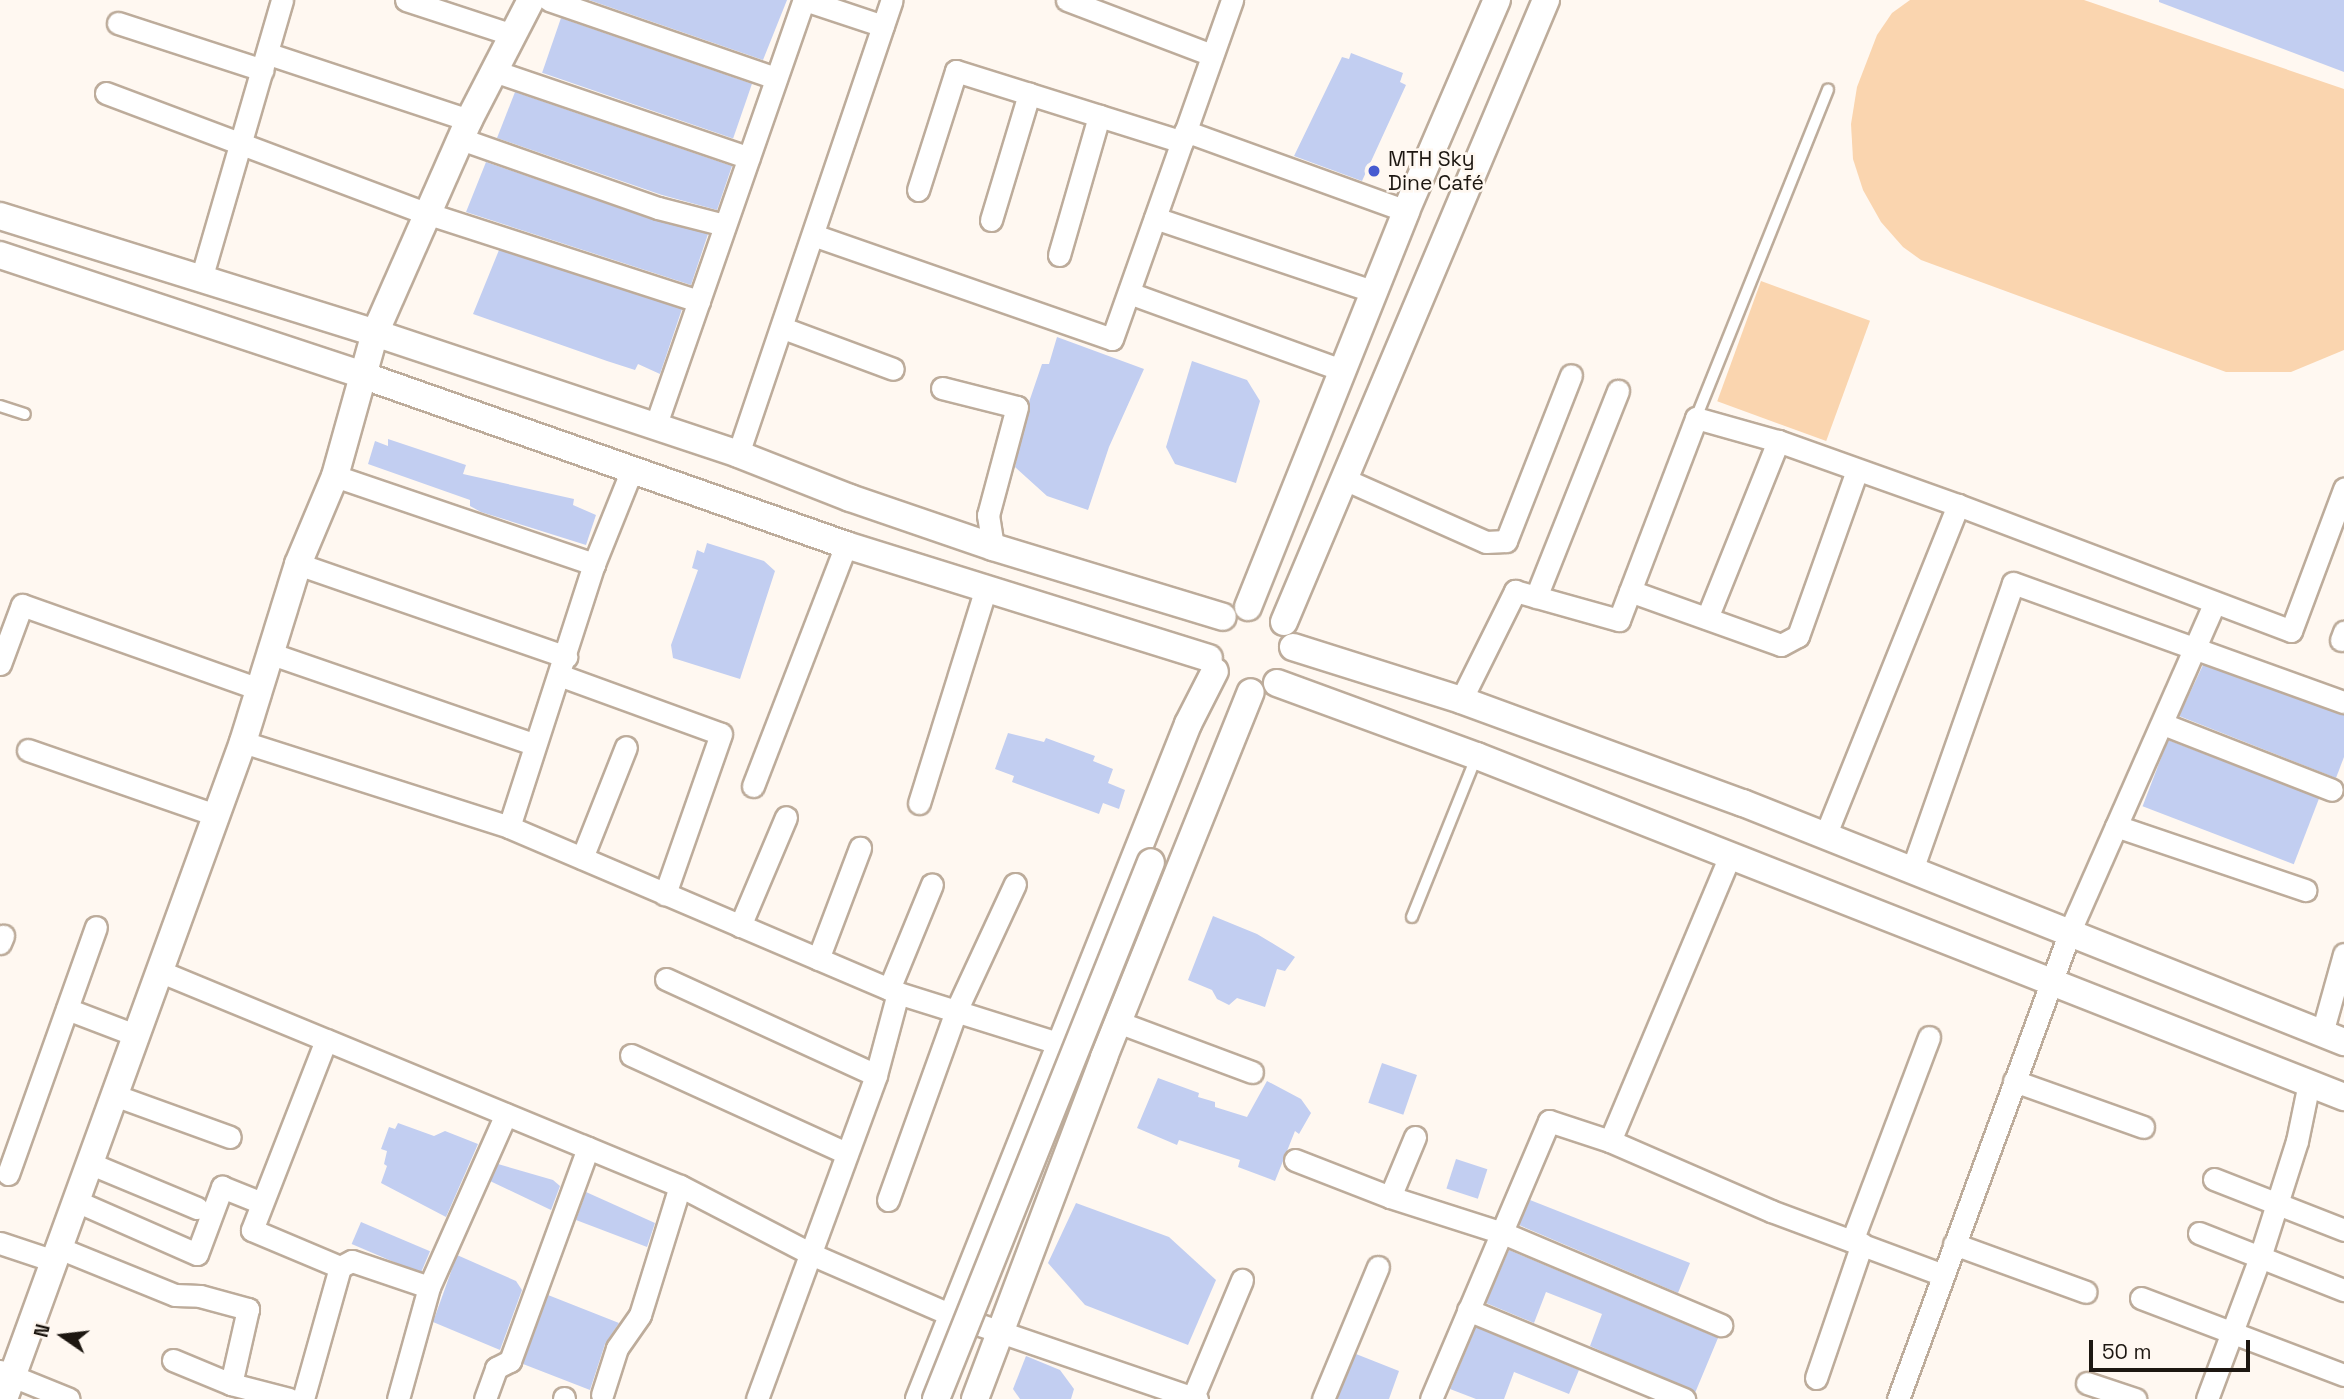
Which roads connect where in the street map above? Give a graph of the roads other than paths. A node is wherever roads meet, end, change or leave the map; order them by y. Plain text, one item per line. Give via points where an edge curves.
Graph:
1 (282, 0) edge
2 (406, 0) edge
3 (531, 0) edge
4 (549, 0) edge
5 (804, 0) edge
6 (892, 0) edge
7 (1068, 0) edge
8 (1232, 0) edge
9 (1497, 0) edge
10 (1546, 0) edge
11 (118, 23) dead end
12 (883, 26) junction
13 (513, 35) junction
14 (1212, 55) junction
15 (266, 62) junction
16 (497, 72) junction
17 (776, 78) junction
18 (1828, 89) dead end
19 (106, 93) dead end
20 (1029, 94) junction
21 (1099, 116) junction
22 (465, 129) junction
23 (1184, 136) junction
24 (240, 144) junction
25 (748, 158) junction
26 (918, 190) dead end
27 (1406, 211) junction
28 (426, 213) junction
29 (0, 216) edge
30 (1155, 218) junction
31 (992, 220) dead end
32 (724, 225) junction
33 (816, 236) junction
34 (0, 255) edge
35 (1059, 255) dead end
36 (201, 279) junction
37 (1375, 292) junction
38 (1129, 293) junction
39 (699, 301) junction
40 (783, 328) junction
41 (375, 333) junction
42 (892, 369) dead end
43 (1342, 370) junction
44 (1571, 374) dead end
45 (362, 375) junction
46 (942, 388) dead end
47 (1618, 391) dead end
48 (0, 406) edge
49 (25, 414) dead end
50 (1696, 418) junction
51 (655, 427) junction
52 (1777, 441) junction
53 (738, 454) junction
54 (1857, 470) junction
55 (631, 472) junction
56 (335, 477) junction
57 (1344, 479) junction
58 (2344, 489) edge
59 (1958, 505) junction
60 (846, 545) junction
61 (993, 547) junction
62 (298, 564) junction
63 (594, 564) junction
64 (986, 589) junction
65 (1630, 591) junction
66 (1536, 597) junction
67 (2214, 604) junction
68 (1248, 607) junction
69 (1223, 617) junction
70 (1707, 618) junction
71 (1284, 622) junction
72 (1293, 647) junction
73 (2194, 650) junction
74 (269, 653) junction
75 (0, 664) edge
76 (1212, 664) junction
77 (563, 666) junction
78 (1277, 683) junction
79 (259, 689) junction
80 (1251, 692) junction
81 (1461, 700) junction
82 (2344, 702) edge
83 (1188, 724) junction
84 (2163, 724) junction
85 (243, 742) junction
86 (1231, 742) junction
87 (533, 744) junction
88 (626, 747) dead end
89 (28, 750) dead end
90 (1477, 756) junction
91 (754, 786) dead end
92 (2332, 790) dead end
93 (919, 803) dead end
94 (216, 815) junction
95 (786, 817) dead end
96 (2116, 826) junction
97 (509, 827) junction
98 (1825, 836) junction
99 (860, 848) dead end
100 (1730, 856) junction
101 (582, 858) junction
102 (1155, 870) junction
103 (1912, 870) junction
104 (932, 884) dead end
105 (1015, 884) dead end
106 (2305, 890) dead end
107 (665, 894) junction
108 (1412, 917) dead end
109 (740, 926) junction
110 (96, 927) dead end
111 (2069, 933) junction
112 (2344, 954) edge
113 (818, 959) junction
114 (159, 971) junction
115 (666, 979) dead end
116 (2051, 982) junction
117 (894, 991) junction
118 (67, 1009) junction
119 (956, 1011) junction
120 (1118, 1022) junction
121 (135, 1035) junction
122 (1929, 1037) dead end
123 (2333, 1037) edge
124 (326, 1040) junction
125 (1061, 1044) junction
126 (631, 1055) dead end
127 (1252, 1072) dead end
128 (876, 1075) junction
129 (2014, 1081) junction
130 (2309, 1083) junction
131 (114, 1095) junction
132 (2344, 1097) edge
133 (506, 1114) junction
134 (2143, 1127) dead end
135 (230, 1137) dead end
136 (1415, 1137) dead end
137 (1610, 1141) junction
138 (588, 1148) junction
139 (844, 1152) junction
140 (1294, 1160) dead end
141 (89, 1163) junction
142 (8, 1174) dead end
143 (2214, 1179) dead end
144 (680, 1186) junction
145 (1390, 1198) junction
146 (888, 1200) dead end
147 (76, 1201) junction
148 (262, 1203) junction
149 (2277, 1204) junction
150 (197, 1208) dead end
151 (2344, 1230) edge
152 (1503, 1233) junction
153 (2199, 1233) dead end
154 (1857, 1242) junction
155 (0, 1243) edge
156 (1954, 1244) junction
157 (56, 1254) junction
158 (811, 1254) junction
159 (2260, 1256) junction
160 (340, 1267) junction
161 (1378, 1267) dead end
162 (1943, 1275) junction
163 (1242, 1280) dead end
164 (429, 1287) junction
165 (2344, 1290) edge
166 (2086, 1292) dead end
167 (2141, 1298) dead end
168 (1468, 1311) junction
169 (951, 1315) junction
170 (1721, 1325) dead end
171 (1001, 1332) junction
172 (2231, 1334) junction
173 (173, 1360) dead end
174 (2344, 1375) edge
175 (1816, 1378) dead end
176 (6, 1381) edge
177 (2087, 1382) dead end
178 (231, 1384) junction
179 (602, 1395) dead end
180 (1195, 1398) edge
181 (69, 1399) edge
182 (289, 1399) edge
183 (303, 1399) edge
184 (398, 1399) edge
185 (485, 1399) edge
186 (757, 1399) edge
187 (919, 1399) edge
188 (936, 1399) edge
189 (952, 1399) edge
190 (975, 1399) edge
191 (1323, 1399) edge
192 (1431, 1399) edge
193 (1684, 1399) edge
194 (1898, 1399) edge
195 (2135, 1399) edge
196 (2207, 1399) edge

1 - 15 street
2 - 13 street
3 - 13 street
4 - 17 street
5 - 12 street
5 - 17 street
6 - 12 street
7 - 14 street
8 - 14 street
9 - 27 street
10 - 57 street
11 - 15 street
12 - 33 street
13 - 16 street
14 - 23 street
15 - 22 street
15 - 24 street
16 - 22 street
16 - 25 street
17 - 25 street
18 - 50 lane
19 - 24 street
20 - 21 street
20 - 26 street via 956,71
20 - 31 street
21 - 23 street
21 - 35 street
22 - 28 street
22 - 32 street via 658,208
23 - 27 street
23 - 30 street
24 - 28 street
24 - 36 street
25 - 32 street
27 - 37 street
28 - 39 street
28 - 41 street
29 - 36 street
30 - 37 street
30 - 38 street
32 - 39 street
33 - 38 street via 1112,339
33 - 40 street
34 - 45 street
36 - 41 street
37 - 43 street
38 - 43 street
39 - 51 street
40 - 42 street
40 - 53 street
41 - 45 street
41 - 51 street
43 - 68 street
44 - 57 street via 1506,541 1486,542
45 - 55 street
45 - 56 street
46 - 61 street via 1017,407 988,515
47 - 66 street
48 - 49 lane
50 - 52 street
50 - 65 street
51 - 53 street
52 - 54 street
52 - 70 street
53 - 61 street
54 - 59 street
54 - 70 street via 1798,636 1781,645
55 - 60 street
55 - 63 street
56 - 62 street
56 - 63 street
57 - 71 street
58 - 67 street via 2291,631
59 - 67 street
59 - 98 street
60 - 64 street
60 - 91 street
61 - 69 street
62 - 74 street
62 - 77 street
63 - 77 street
64 - 76 street
64 - 93 street
65 - 66 street via 1619,620
65 - 70 street
66 - 81 street via 1515,591
67 - 73 street
68 - 69 street
68 - 71 street via 1262,608
69 - 76 street via 1209,643
71 - 72 street
72 - 78 street via 1292,661
72 - 81 street
73 - 82 street
73 - 84 street
73 - 103 street via 2013,583
74 - 79 street
74 - 87 street
75 - 79 street via 22,605
76 - 80 street via 1237,690
76 - 83 street
77 - 87 street
77 - 107 street via 721,734
78 - 80 street
78 - 90 street
79 - 85 street
80 - 86 street
81 - 98 street
83 - 102 street via 1174,806
83 - 125 street
84 - 92 street
84 - 96 street
85 - 94 street
85 - 97 street
86 - 102 street
86 - 120 street
87 - 97 street
88 - 101 street
89 - 94 street
90 - 100 street
90 - 108 lane
94 - 114 street
95 - 109 street
96 - 106 street
96 - 111 street
97 - 101 street
98 - 103 street
99 - 113 street
100 - 116 street
100 - 137 street
101 - 107 street
102 - 188 street, bridge
102 - 189 street
103 - 111 street
104 - 117 street
105 - 119 street
107 - 109 street
109 - 113 street
110 - 118 street
111 - 116 street
111 - 123 street
112 - 123 street
113 - 117 street
114 - 121 street
114 - 124 street
115 - 128 street
116 - 129 street
116 - 130 street
117 - 119 street
117 - 128 street
118 - 121 street
118 - 142 street
119 - 125 street
119 - 146 street
120 - 127 street
120 - 171 street
121 - 131 street
122 - 154 street
124 - 133 street
124 - 148 street via 294,1148
125 - 169 street
126 - 139 street
128 - 139 street
129 - 134 street
129 - 156 street
130 - 132 street
130 - 149 street
131 - 135 street
131 - 141 street
133 - 138 street
133 - 164 street
136 - 145 street
137 - 152 street via 1549,1121
137 - 154 street
138 - 144 street
138 - 185 street via 510,1361 496,1368
139 - 158 street
140 - 145 street
141 - 147 street
141 - 150 street
143 - 149 street
144 - 158 street
144 - 179 street via 639,1315 617,1348
145 - 152 street
147 - 148 street via 197,1254 222,1187
147 - 157 street
148 - 160 street via 252,1230
149 - 151 street
149 - 159 street
152 - 168 street
152 - 170 street
153 - 159 street
154 - 162 street
154 - 175 street
155 - 157 street
156 - 162 street
156 - 166 street
157 - 176 street
157 - 178 street via 175,1295 200,1296 248,1309
158 - 169 street
158 - 186 street via 796,1283
159 - 165 street
159 - 172 street
160 - 164 street via 352,1261
160 - 183 street
161 - 191 street
162 - 194 street
163 - 180 street
164 - 184 street
167 - 172 street
168 - 192 street
168 - 193 street
169 - 171 street
169 - 187 street
171 - 180 street
171 - 190 street
172 - 174 street
172 - 196 street
173 - 178 street
176 - 181 street
177 - 195 street
178 - 182 street

